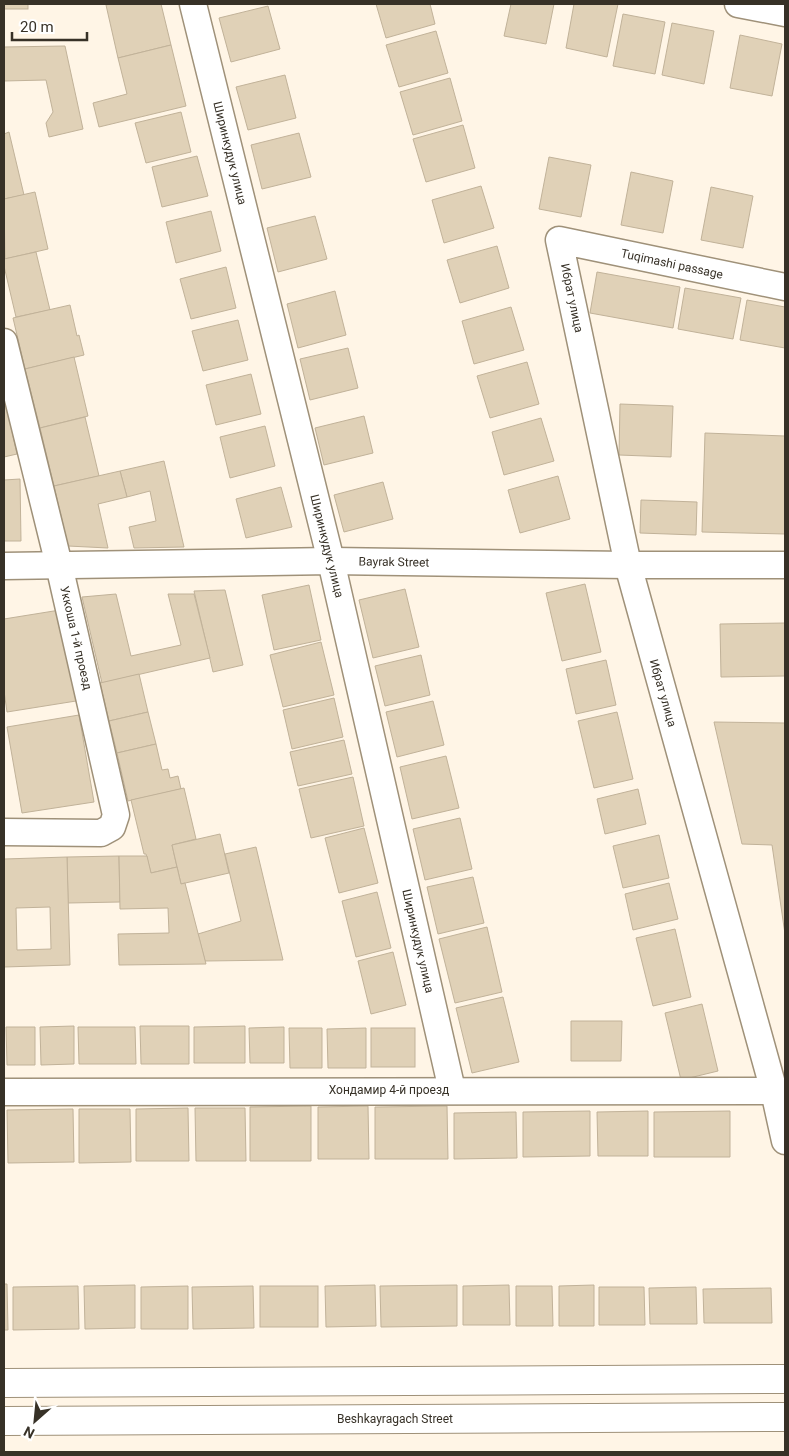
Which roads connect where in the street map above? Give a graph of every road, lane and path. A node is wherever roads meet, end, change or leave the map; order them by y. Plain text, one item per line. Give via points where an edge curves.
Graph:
1 (193, 4) edge
2 (738, 4) edge
3 (785, 13) edge
4 (559, 240) joint
5 (785, 287) edge
6 (4, 342) edge
7 (331, 561) junction
8 (59, 565) junction
9 (628, 565) junction
10 (785, 565) edge
11 (4, 566) edge
12 (4, 832) edge
13 (452, 1090) junction
14 (774, 1091) junction
15 (4, 1092) edge
16 (785, 1141) edge
17 (785, 1379) edge
18 (4, 1383) edge
19 (785, 1417) edge
20 (4, 1421) edge

1 - 7 street, Ширинкудук улица
2 - 3 street
4 - 5 street, Tuqimashi passage
4 - 9 street, Ибрат улица
6 - 8 street, Уккоша 1-й проезд
7 - 8 street, Bayrak Street
7 - 9 street, Bayrak Street
7 - 13 street, Ширинкудук улица
8 - 11 street, Bayrak Street
8 - 12 street, Уккоша 1-й проезд via 116,815 112,827 102,833
9 - 10 street, Bayrak Street
9 - 14 street, Ибрат улица
13 - 14 street, Хондамир 4-й проезд
13 - 15 street, Хондамир 4-й проезд
14 - 16 street, Ибрат улица
17 - 18 main road
19 - 20 main road, Beshkayragach Street

